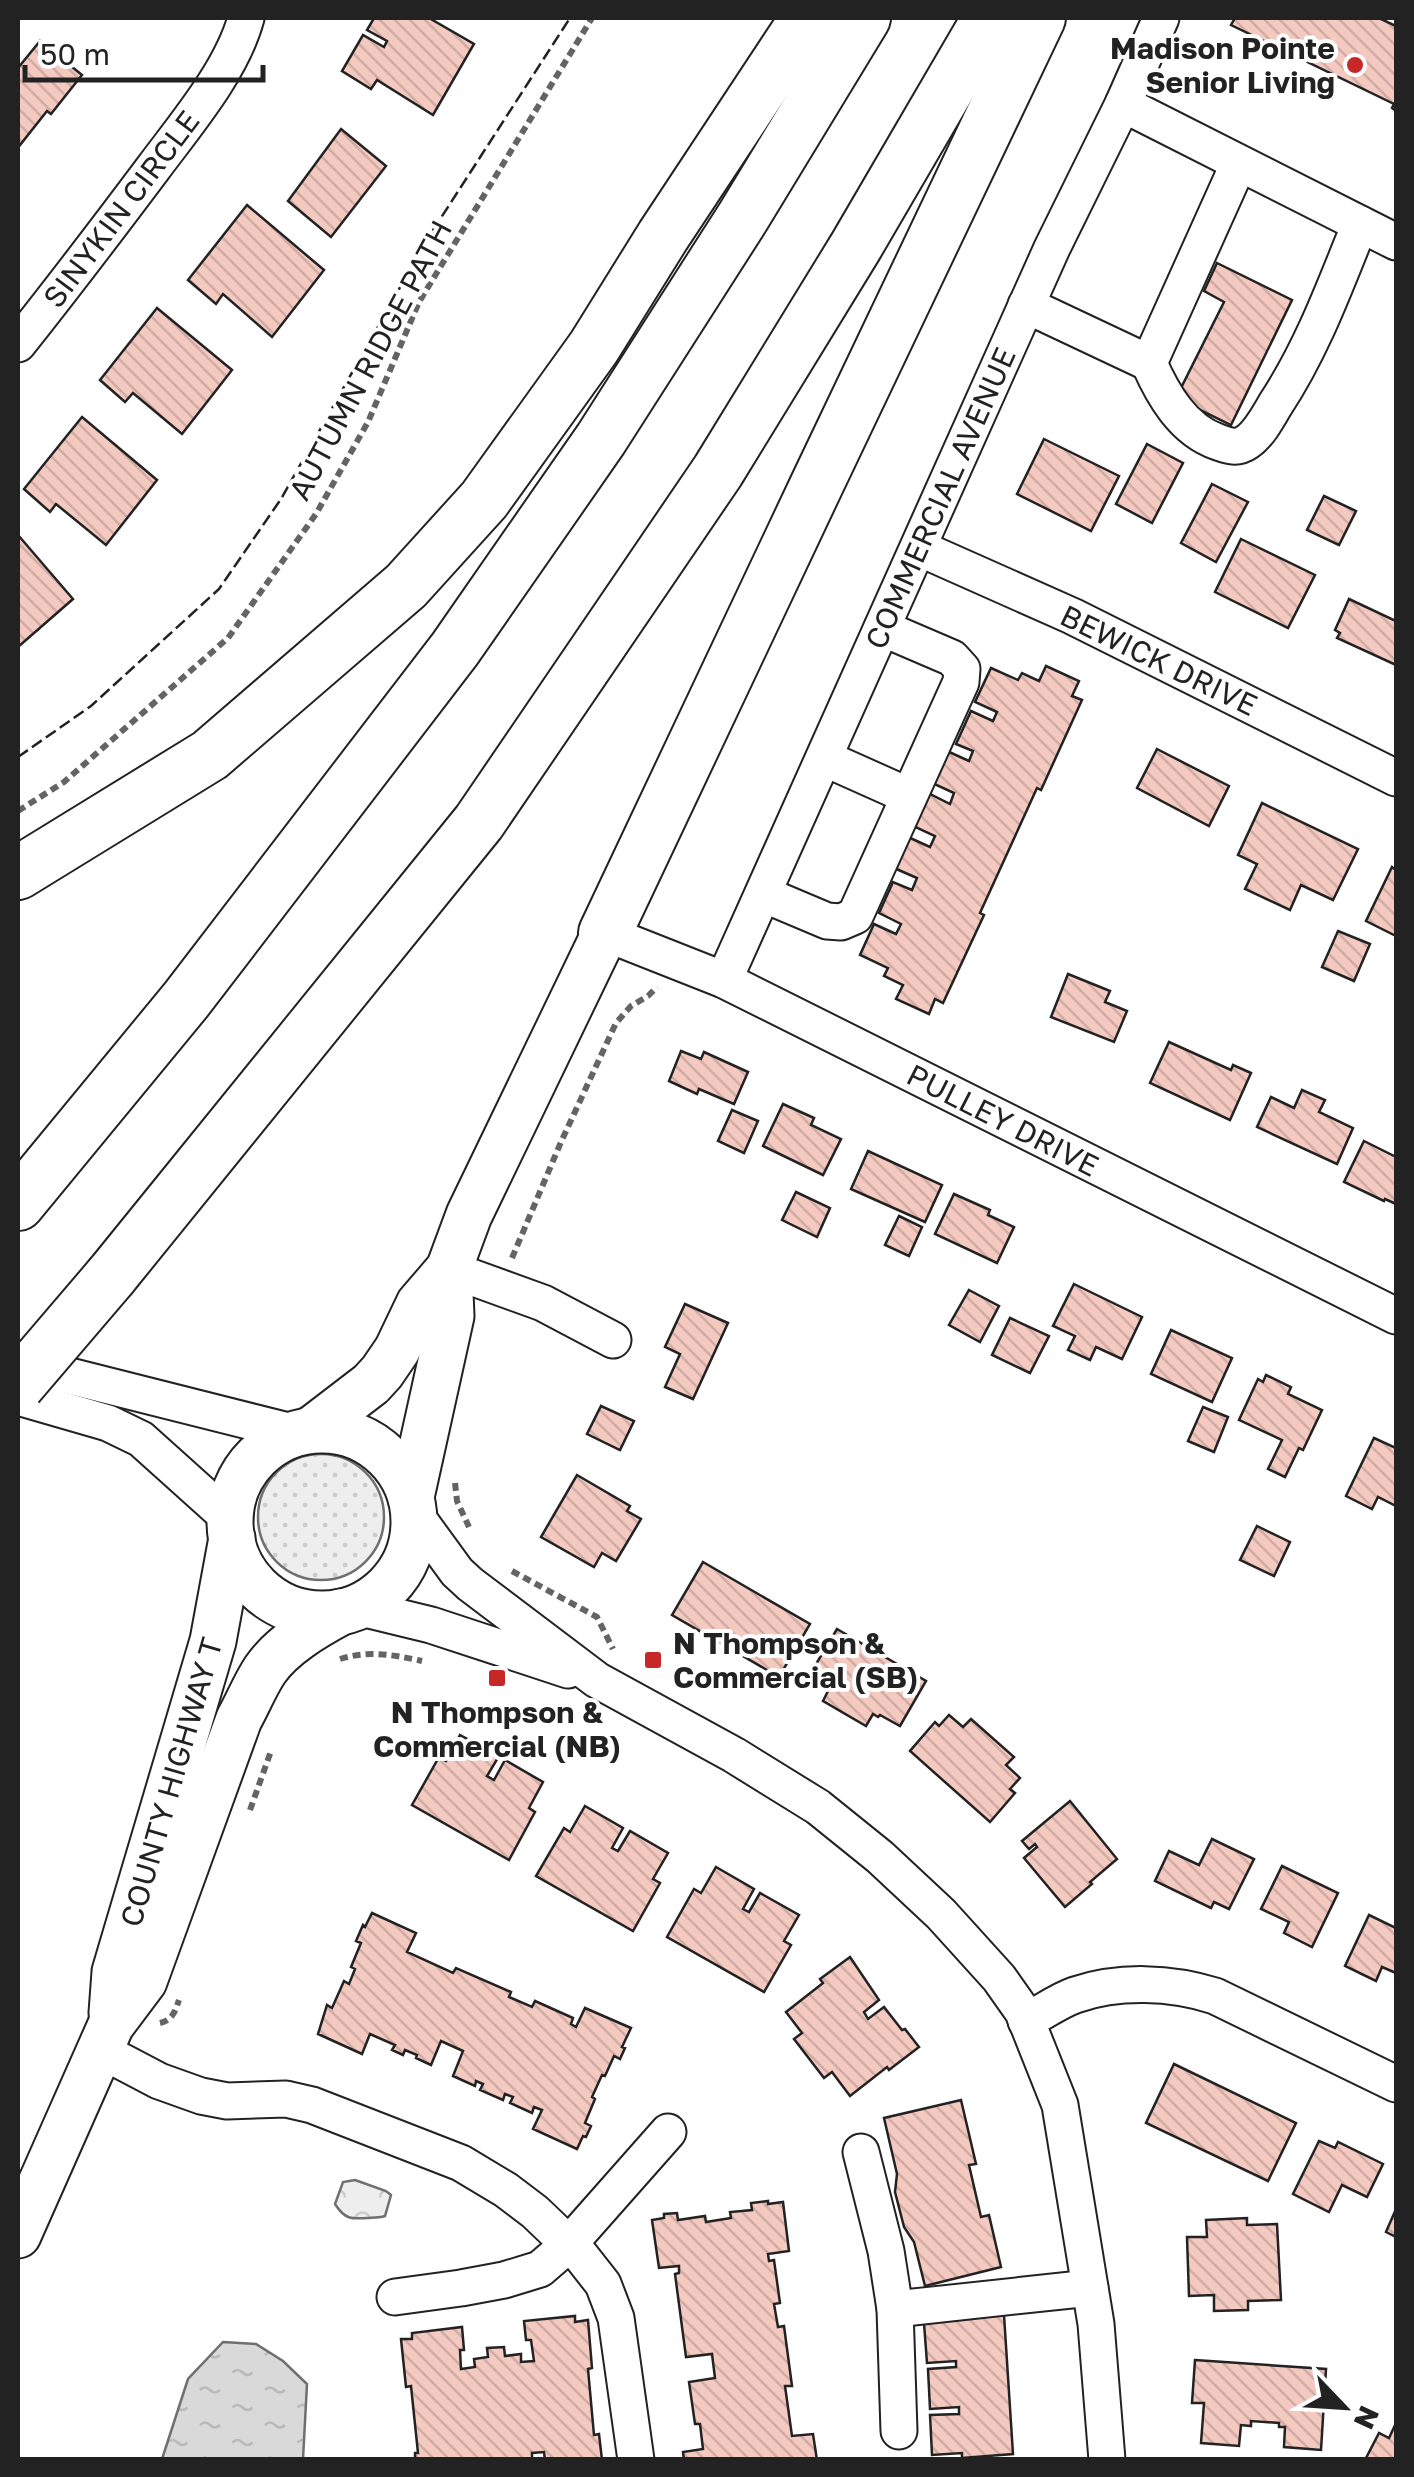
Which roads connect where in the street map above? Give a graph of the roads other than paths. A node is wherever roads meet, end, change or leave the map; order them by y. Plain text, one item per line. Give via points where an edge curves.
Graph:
1 (246, 18) edge
2 (807, 18) edge
3 (864, 18) edge
4 (989, 18) edge
5 (1039, 18) edge
6 (1160, 18) edge
7 (1122, 104) junction
8 (1239, 162) junction
9 (1360, 224) junction
10 (1396, 242) edge
11 (1026, 305) junction
12 (18, 344) edge
13 (1149, 364) junction
14 (918, 548) junction
15 (882, 628) junction
16 (824, 758) junction
17 (1396, 778) edge
18 (910, 796) junction
19 (18, 873) edge
20 (763, 894) junction
21 (605, 933) junction
22 (724, 980) junction
23 (18, 1204) edge
24 (450, 1268) junction
25 (1396, 1316) edge
26 (613, 1340) dead end
27 (18, 1363) edge
28 (18, 1386) edge
29 (18, 1397) edge
30 (304, 1432) junction
31 (412, 1505) junction
32 (231, 1528) junction
33 (349, 1609) junction
34 (597, 1680) junction
35 (1026, 2021) junction
36 (106, 2037) junction
37 (1396, 2084) edge
38 (668, 2132) dead end
39 (862, 2152) dead end
40 (18, 2236) edge
41 (568, 2244) junction
42 (1090, 2288) junction
43 (394, 2296) dead end
44 (895, 2309) junction
45 (900, 2431) dead end
46 (636, 2460) edge
47 (1107, 2460) edge

1 - 12 street, SINYKIN CIRCLE via 207,96
2 - 19 highway via 594,346 484,500 406,586 210,755
3 - 23 highway via 601,438 455,649 186,1000
4 - 28 highway, bridge via 718,471 479,822
5 - 21 highway
6 - 7 street, COMMERCIAL AVENUE
7 - 8 street
7 - 11 street, COMMERCIAL AVENUE
8 - 9 street
8 - 13 street
9 - 10 street
9 - 13 street via 1297,372 1247,442 1232,447 1209,439 1182,419
11 - 13 street
11 - 14 street, COMMERCIAL AVENUE
14 - 15 street, COMMERCIAL AVENUE
14 - 17 street, BEWICK DRIVE via 1072,616
15 - 16 street, COMMERCIAL AVENUE
15 - 18 street via 952,658 962,670
16 - 18 street
16 - 20 street, COMMERCIAL AVENUE
18 - 20 street via 855,916 827,921
20 - 22 street, COMMERCIAL AVENUE
21 - 22 street, PULLEY DRIVE
21 - 24 main road
22 - 25 street, PULLEY DRIVE
24 - 26 street via 543,1302
24 - 30 main road via 419,1304 382,1372
24 - 31 main road via 451,1316
27 - 30 street
29 - 32 street via 141,1439
30 - 31 main road via 333,1430 373,1445 396,1468
30 - 32 main road via 269,1446 248,1467 234,1494
31 - 33 main road via 410,1546 396,1576
31 - 34 street via 457,1572
32 - 33 main road via 252,1582 278,1602 308,1613
32 - 36 main road, COUNTY HIGHWAY T via 213,1641 115,1972
33 - 34 street via 431,1625
33 - 36 main road, COUNTY HIGHWAY T via 277,1657 252,1694 144,1982
34 - 35 street via 818,1807 940,1914 999,1978
35 - 37 street via 1097,1989 1187,1987
35 - 42 street via 1060,2104
36 - 40 main road, COUNTY HIGHWAY T
36 - 41 street via 160,2080 201,2096 312,2105 461,2163 536,2212
38 - 41 street
39 - 44 street
41 - 43 street via 540,2269 504,2280
41 - 46 street via 603,2284 616,2318
42 - 44 street
42 - 47 street
44 - 45 street

